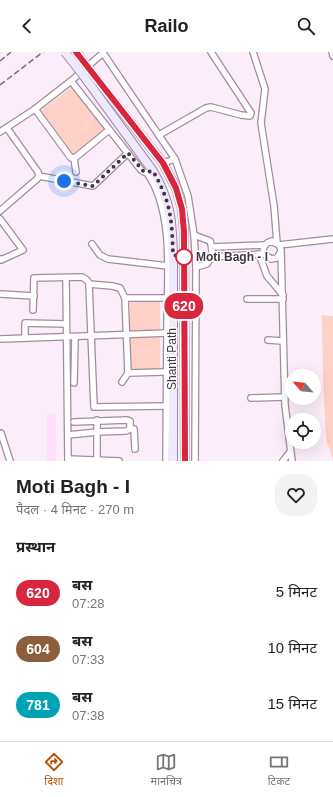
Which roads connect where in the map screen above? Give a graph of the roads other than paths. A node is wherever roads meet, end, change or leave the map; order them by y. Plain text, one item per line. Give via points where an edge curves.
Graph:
1 (65, 52) edge
2 (76, 52) edge
3 (211, 52) edge
4 (253, 52) edge
5 (332, 52) edge
6 (333, 56) edge
7 (86, 73) junction
8 (71, 81) junction
9 (34, 109) junction
10 (7, 128) junction
11 (109, 130) junction
12 (0, 132) edge
13 (159, 135) junction
14 (128, 153) junction
15 (74, 158) junction
16 (175, 159) junction
17 (163, 163) junction
18 (76, 172) dead end
19 (150, 172) junction
20 (39, 176) junction
21 (0, 211) edge
22 (0, 219) edge
23 (194, 235) junction
24 (333, 239) edge
25 (92, 244) dead end
26 (278, 244) junction
27 (264, 245) junction
28 (212, 247) junction
29 (280, 253) junction
30 (261, 254) junction
31 (211, 257) junction
32 (0, 259) edge
33 (168, 266) junction
34 (196, 267) junction
35 (66, 278) junction
36 (89, 284) junction
37 (0, 294) edge
38 (34, 296) junction
39 (283, 297) junction
40 (126, 298) junction
41 (167, 298) junction
42 (247, 299) dead end
43 (33, 310) dead end
44 (66, 324) junction
45 (170, 333) junction
46 (126, 335) junction
47 (184, 335) junction
48 (196, 335) junction
49 (92, 336) junction
50 (75, 337) junction
51 (25, 338) junction
52 (66, 338) junction
53 (0, 339) edge
54 (268, 340) dead end
55 (283, 341) junction
56 (66, 345) junction
57 (75, 345) junction
58 (163, 372) dead end
59 (128, 373) junction
60 (122, 382) dead end
61 (74, 383) dead end
62 (284, 397) junction
63 (251, 398) dead end
64 (166, 406) junction
65 (97, 420) junction
66 (74, 422) dead end
67 (130, 429) junction
68 (97, 432) junction
69 (1, 433) dead end
70 (68, 435) junction
71 (135, 449) dead end
72 (290, 452) junction
73 (68, 460) edge
74 (10, 461) edge
75 (97, 461) edge
76 (119, 461) edge
77 (166, 461) edge
78 (173, 461) edge
79 (185, 461) edge
80 (195, 461) edge
81 (283, 461) edge
82 (292, 461) edge

1 - 7 main road, Shanti Path, bridge
2 - 7 main road, Shanti Path, bridge
3 - 13 street via 251,113 250,116 210,107
4 - 26 street via 264,84 261,123
5 - 6 street
7 - 17 main road, Shanti Path
7 - 19 main road, Shanti Path
8 - 9 street
8 - 11 street
8 - 13 street via 103,53
9 - 10 street
9 - 15 street via 69,156
10 - 12 street
10 - 20 street
11 - 14 street
11 - 15 street
13 - 16 street
14 - 19 street via 141,170
14 - 20 street via 93,186
15 - 18 street
16 - 17 street
16 - 23 street via 188,196
17 - 47 main road, Shanti Path via 176,188 182,209
19 - 33 street via 168,239
19 - 45 main road, Shanti Path via 161,185 170,208 172,223
20 - 21 street
22 - 32 street via 23,250
23 - 28 street via 210,241
23 - 34 street
24 - 26 street
25 - 33 street via 100,255 108,259
26 - 27 street via 269,242
26 - 29 street
27 - 28 street
27 - 30 street
28 - 31 street
29 - 30 street via 271,259
29 - 39 street
30 - 31 street
30 - 39 street via 267,276
31 - 34 street via 207,264
33 - 41 street
34 - 48 street
35 - 36 street via 82,277
35 - 38 street via 34,278
35 - 44 street
36 - 40 street via 120,288
36 - 49 street
37 - 38 street
38 - 43 street
39 - 42 street
39 - 55 street
40 - 41 street
40 - 46 street
41 - 45 street
44 - 51 street via 25,323
44 - 52 street
45 - 46 street
45 - 64 street
45 - 78 main road, Shanti Path
46 - 49 street
46 - 59 street
47 - 48 street
47 - 79 main road, Shanti Path
48 - 80 street
49 - 50 street
49 - 64 street via 94,407
50 - 52 street
50 - 57 street
51 - 52 street
51 - 53 street
52 - 56 street
54 - 55 street
55 - 62 street
56 - 57 street
56 - 70 street
57 - 61 street
58 - 59 street
59 - 60 street
62 - 63 street
62 - 72 street
64 - 77 street
65 - 66 street
65 - 67 street via 127,420 130,421
65 - 68 street
67 - 68 street
67 - 71 street via 134,429
68 - 70 street
68 - 75 street
69 - 74 street
70 - 73 street
72 - 81 street
72 - 82 street
73 - 75 street
75 - 76 street

